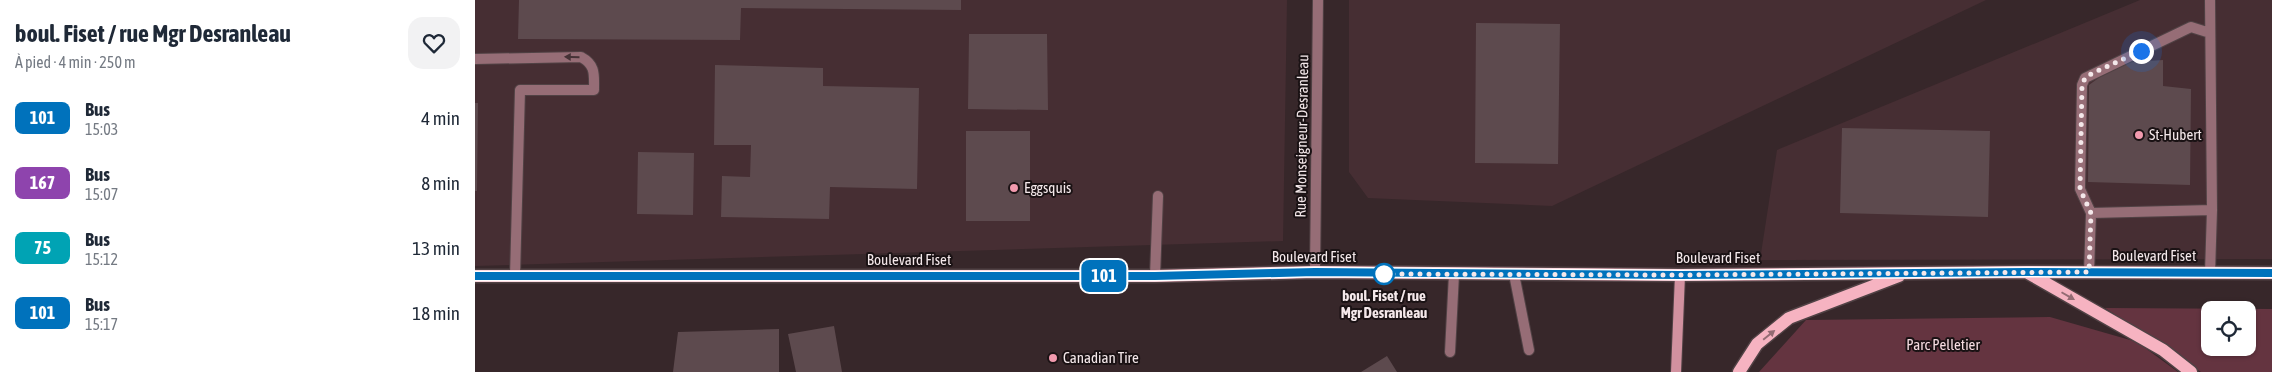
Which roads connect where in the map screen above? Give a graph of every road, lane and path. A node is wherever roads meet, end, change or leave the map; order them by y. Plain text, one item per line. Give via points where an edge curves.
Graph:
1 (1318, 0) edge
2 (2210, 0) edge
3 (2210, 34) junction
4 (475, 59) edge
5 (1158, 196) dead end
6 (2212, 210) junction
7 (2091, 213) junction
8 (1315, 272) junction
9 (2026, 272) junction
10 (2089, 272) junction
11 (1906, 273) junction
12 (2210, 273) junction
13 (2272, 273) edge
14 (1454, 274) junction
15 (1514, 274) junction
16 (1680, 275) junction
17 (475, 276) edge
18 (515, 276) junction
19 (1155, 276) junction
20 (1529, 350) dead end
21 (1450, 352) dead end
22 (1676, 372) edge
23 (1739, 372) edge
24 (2191, 372) edge

1 - 8 street, Rue Monseigneur-Desranleau
2 - 3 street
3 - 6 street
3 - 7 street via 2191,27 2085,78 2082,85 2080,189
18 -> 4 street via 520,90 594,90 594,67 581,57
5 - 19 street
6 - 7 street
6 - 12 street
7 - 10 street
8 - 14 main road, Boulevard Fiset
8 - 19 main road, Boulevard Fiset
9 - 10 main road, Boulevard Fiset
9 - 11 main road, Boulevard Fiset
9 -> 24 main road via 2163,350
10 - 12 main road, Boulevard Fiset
11 - 16 main road, Boulevard Fiset
23 -> 11 main road via 1757,344 1789,318
12 - 13 main road, Boulevard Fiset
14 - 15 main road, Boulevard Fiset
14 - 21 street
15 - 16 main road, Boulevard Fiset
15 - 20 street
16 - 22 street
17 - 18 main road, Boulevard Fiset
18 - 19 main road, Boulevard Fiset

